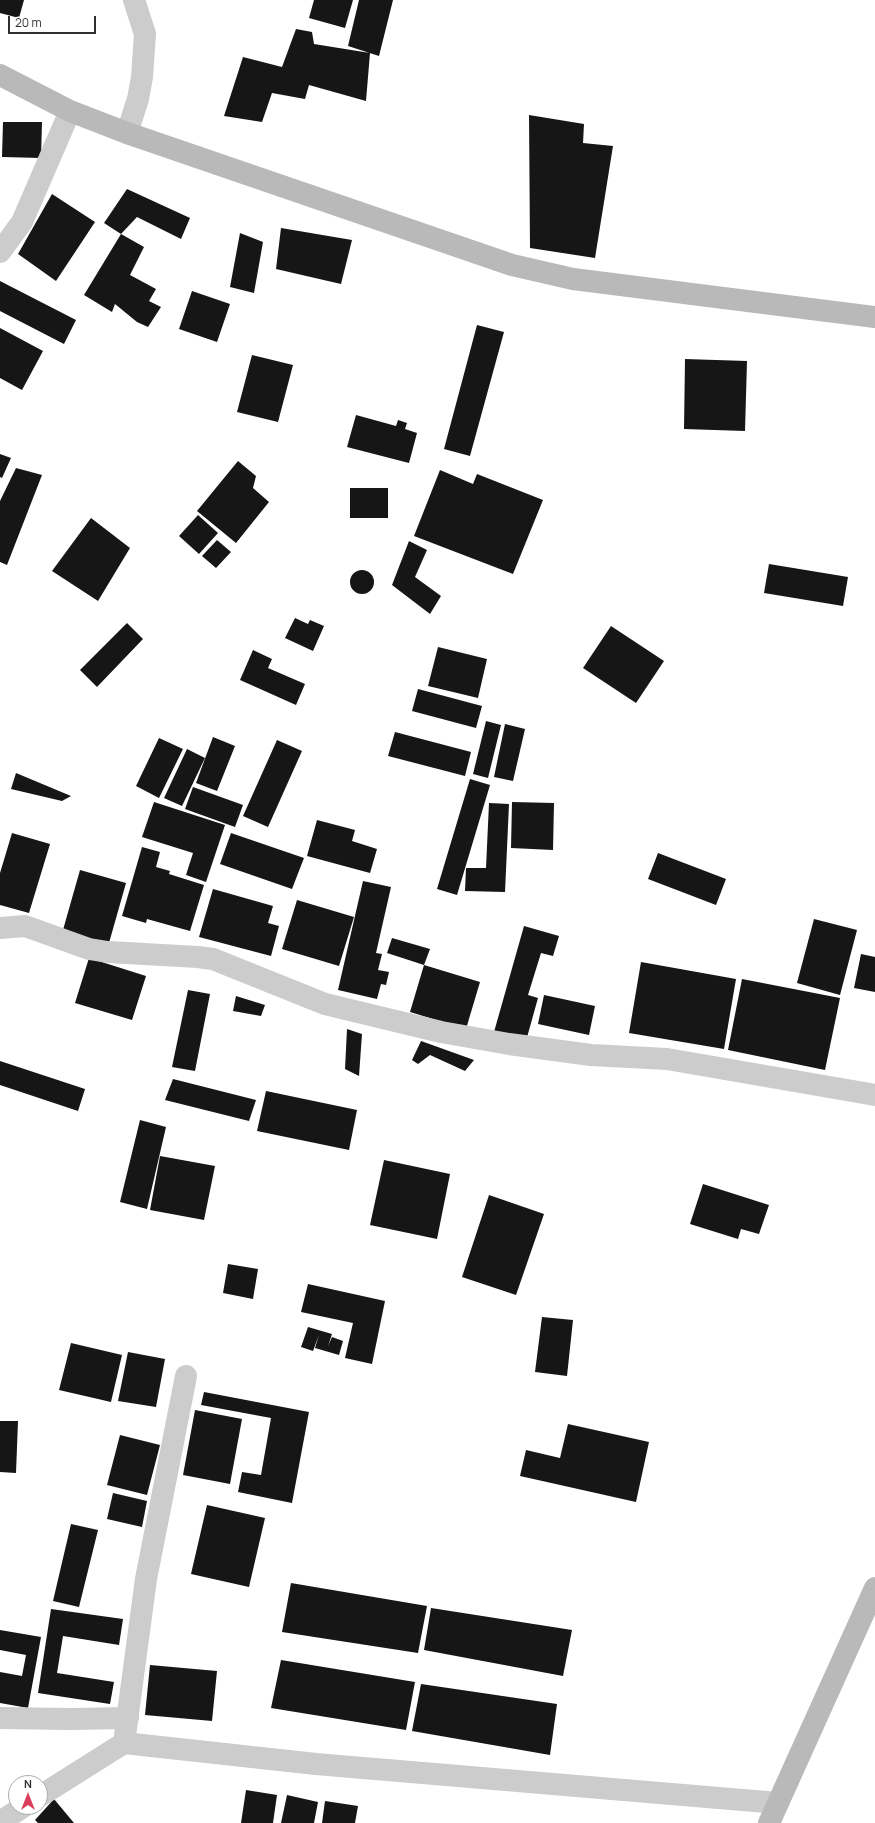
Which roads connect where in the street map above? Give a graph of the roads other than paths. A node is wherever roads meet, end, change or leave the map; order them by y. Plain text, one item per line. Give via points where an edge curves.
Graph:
1 (134, 0) edge
2 (0, 76) edge
3 (70, 111) junction
4 (126, 133) junction
5 (0, 252) edge
6 (875, 317) edge
7 (0, 928) edge
8 (875, 1095) edge
9 (186, 1376) dead end
10 (875, 1588) edge
11 (0, 1718) edge
12 (128, 1718) junction
13 (124, 1743) junction
14 (48, 1791) edge
15 (778, 1803) junction
16 (11, 1815) edge
17 (0, 1822) edge
18 (769, 1823) edge

1 - 4 street via 145,40 138,99
2 - 3 street
3 - 4 street
3 - 5 street via 22,222
4 - 6 street via 512,265 573,280
7 - 8 street via 25,926 89,949 108,952 214,959 325,1004 440,1032 591,1055 667,1059
9 - 12 street via 146,1580
10 - 15 street
11 - 12 street
12 - 13 street
13 - 14 street
13 - 15 street via 316,1764
15 - 18 street
16 - 17 street

